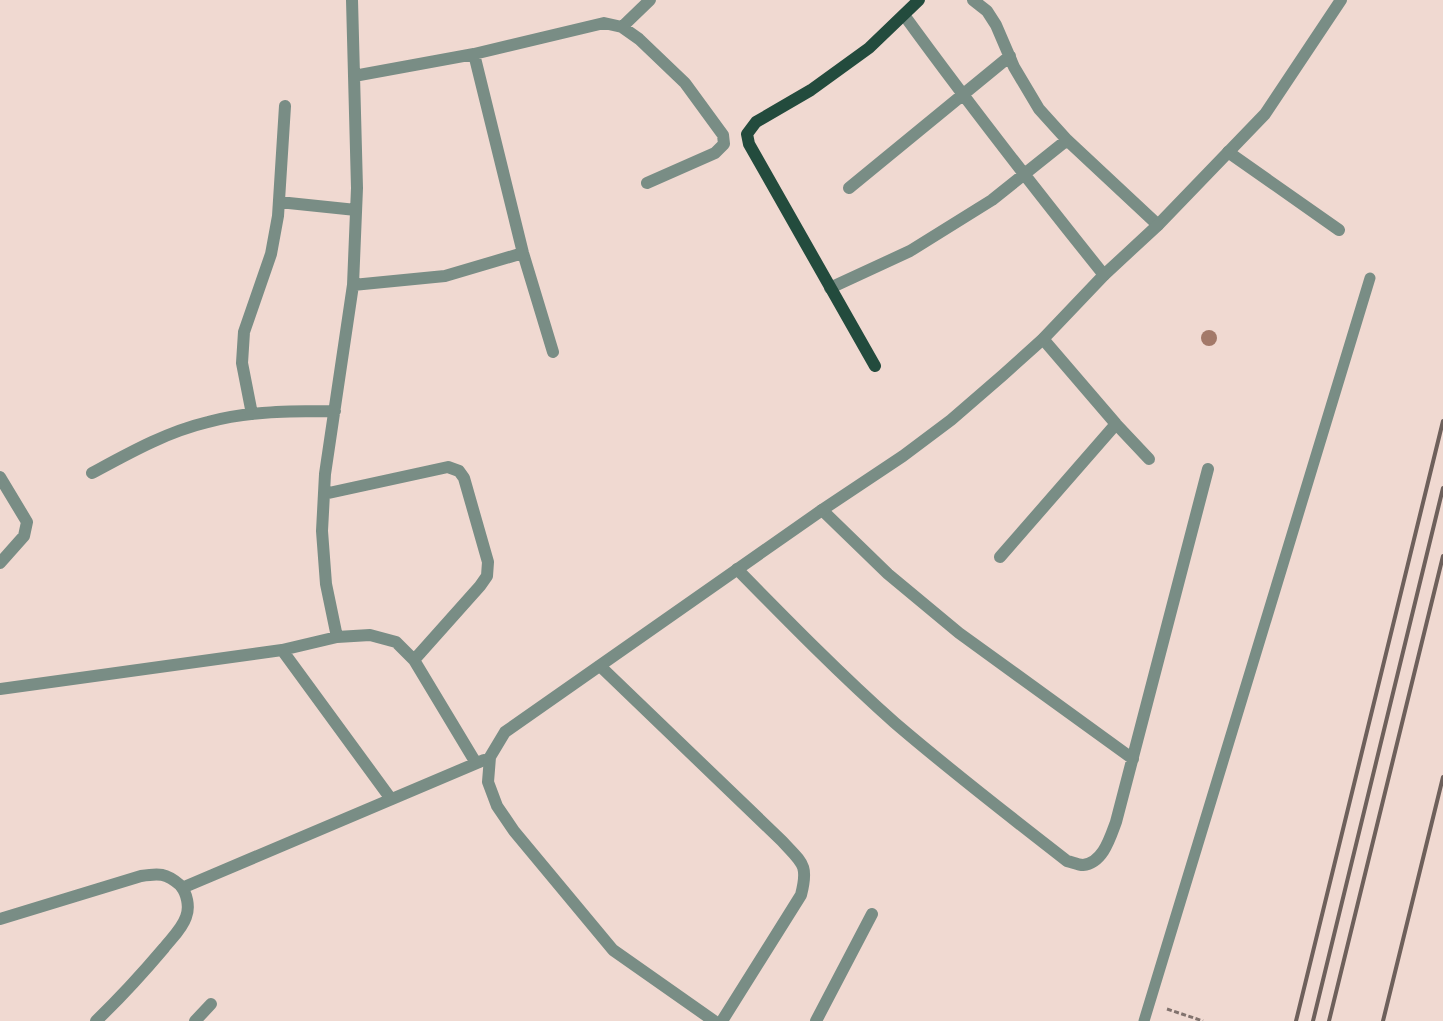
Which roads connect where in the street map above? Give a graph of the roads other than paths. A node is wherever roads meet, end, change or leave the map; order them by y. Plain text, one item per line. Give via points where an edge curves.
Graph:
1 (352, 0) edge
2 (650, 0) edge
3 (919, 0) edge
4 (973, 0) edge
5 (1341, 0) edge
6 (904, 15) junction
7 (622, 27) junction
8 (474, 54) junction
9 (1010, 56) junction
10 (354, 76) junction
11 (962, 95) junction
12 (284, 106) dead end
13 (1067, 140) junction
14 (1228, 152) junction
15 (1024, 174) junction
16 (648, 183) dead end
17 (849, 188) dead end
18 (279, 202) junction
19 (356, 210) junction
20 (1158, 225) junction
21 (1339, 230) dead end
22 (523, 253) junction
23 (1104, 275) junction
24 (1370, 278) dead end
25 (353, 285) junction
26 (830, 288) junction
27 (1043, 339) junction
28 (553, 352) dead end
29 (875, 366) dead end
30 (335, 411) junction
31 (252, 414) junction
32 (1116, 424) junction
33 (1148, 460) dead end
34 (1208, 469) dead end
35 (92, 473) dead end
36 (0, 477) edge
37 (324, 494) junction
38 (822, 510) junction
39 (1000, 557) dead end
40 (0, 563) edge
41 (737, 569) junction
42 (337, 637) junction
43 (282, 650) junction
44 (414, 660) junction
45 (600, 666) junction
46 (0, 690) edge
47 (490, 757) junction
48 (1132, 759) junction
49 (476, 763) junction
50 (391, 799) junction
51 (182, 888) junction
52 (872, 914) dead end
53 (0, 919) edge
54 (211, 1004) dead end
55 (96, 1021) edge
56 (195, 1021) edge
57 (714, 1021) edge
58 (722, 1021) edge
59 (816, 1021) edge
60 (1144, 1021) edge

1 - 10 street
2 - 7 street
3 - 6 main road
4 - 9 street via 987,11
5 - 14 street via 1265,114
6 - 11 street
6 - 26 main road via 869,48 811,90 756,122 747,134 748,144
7 - 8 street via 604,23
7 - 16 street via 685,83 723,135 724,144 715,153
8 - 10 street
8 - 22 street
9 - 11 street
9 - 13 street via 1039,109
10 - 19 street
11 - 15 street
11 - 17 street
12 - 18 street
13 - 15 street
13 - 20 street
14 - 20 street
14 - 21 street
15 - 23 street
15 - 26 street via 992,200 910,250
18 - 19 street
18 - 31 street via 271,254 244,332 242,362
19 - 25 street
20 - 23 street
22 - 25 street via 445,276
22 - 28 street
23 - 27 street
24 - 60 lane
25 - 30 street
26 - 29 main road
27 - 32 street
27 - 38 street via 951,420
30 - 31 street
30 - 37 street
31 - 35 street via 208,422 148,443
32 - 33 street
32 - 39 street
34 - 48 street
36 - 40 street via 26,522 24,536
37 - 42 street via 322,540 326,584
37 - 44 street via 448,468 459,471 464,478 488,562 487,576
38 - 41 street
38 - 48 street via 888,574 959,633
41 - 45 street
41 - 48 street via 895,722 980,794 1067,861 1082,865 1095,861 1105,849 1116,822
42 - 43 street
42 - 44 street via 370,635 396,642
43 - 46 street
43 - 50 street
44 - 49 street
45 - 47 street via 505,732
45 - 58 street via 802,863 806,876 801,894
47 - 49 street
47 - 57 street via 488,782 496,806 613,950
49 - 50 street
50 - 51 street
51 - 53 street via 172,878 158,873
51 - 55 street via 188,902 186,917 178,931 128,990
52 - 59 street
54 - 56 street

